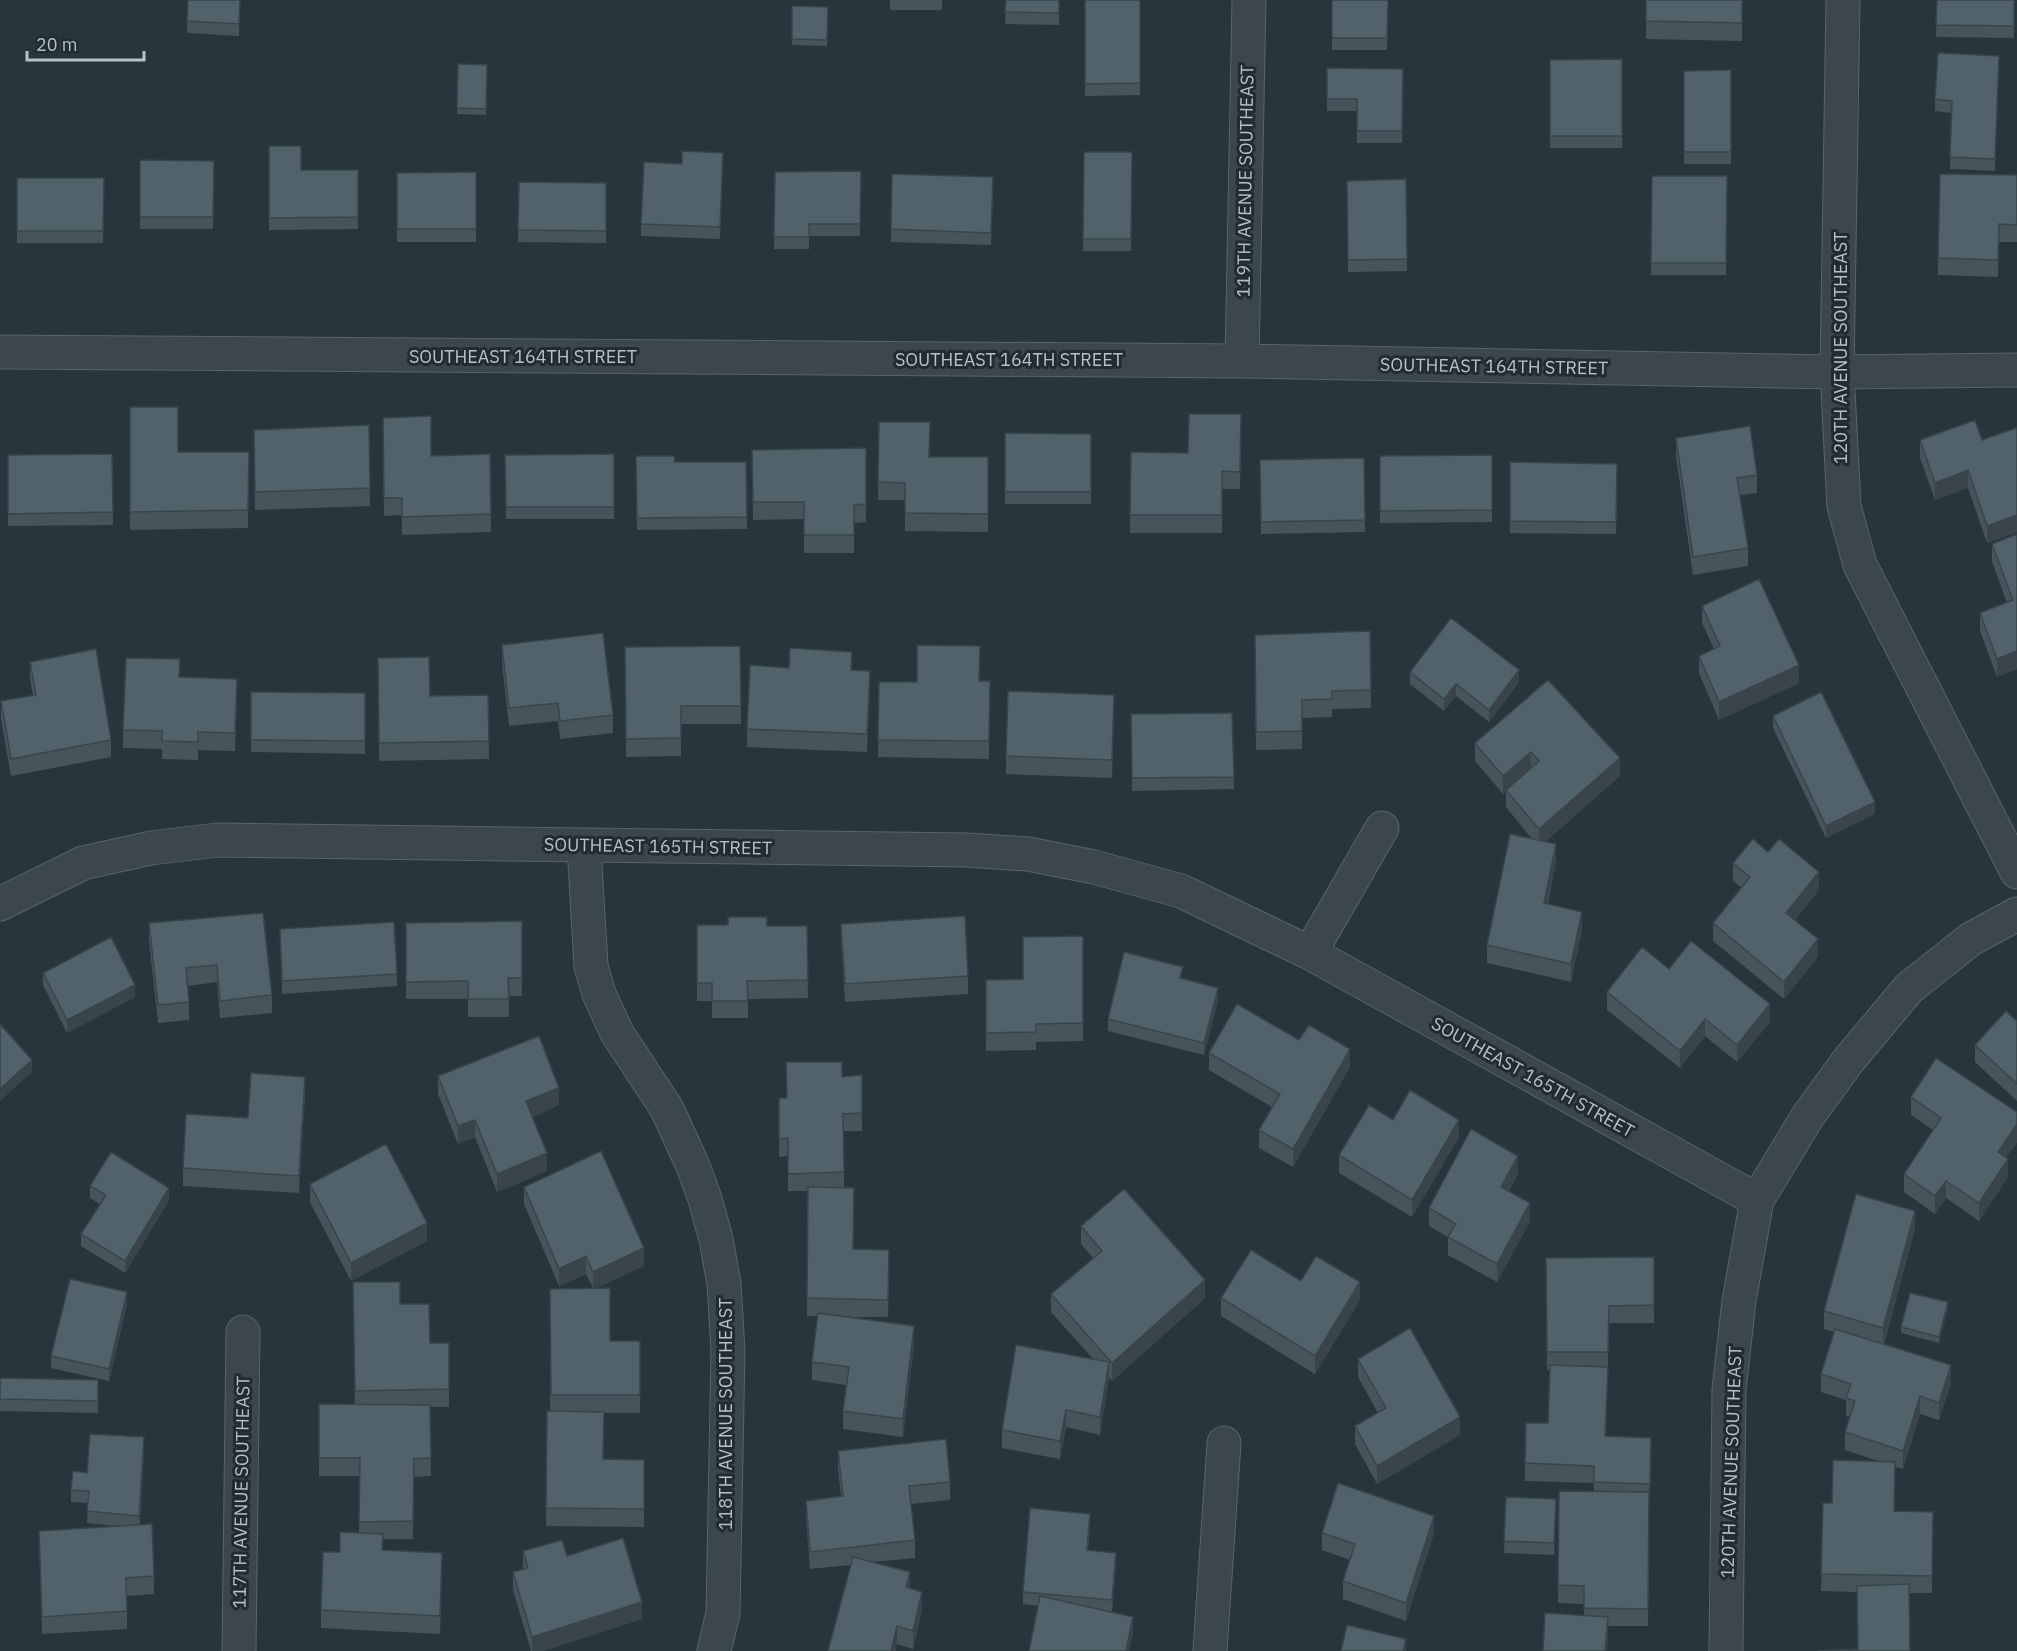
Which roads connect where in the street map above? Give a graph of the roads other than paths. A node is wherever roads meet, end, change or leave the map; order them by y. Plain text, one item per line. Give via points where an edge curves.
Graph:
1 (1249, 0) edge
2 (1844, 0) edge
3 (0, 352) edge
4 (1242, 361) junction
5 (2017, 370) edge
6 (1837, 372) junction
7 (1382, 828) dead end
8 (584, 846) junction
9 (2017, 872) edge
10 (0, 904) edge
11 (2017, 914) edge
12 (1310, 953) junction
13 (1757, 1200) junction
14 (243, 1332) dead end
15 (1224, 1443) dead end
16 (239, 1651) edge
17 (714, 1651) edge
18 (1210, 1651) edge
19 (1726, 1651) edge

1 - 4 street, 119TH AVENUE SOUTHEAST
2 - 6 street, 120TH AVENUE SOUTHEAST
3 - 4 street, SOUTHEAST 164TH STREET
4 - 6 street, SOUTHEAST 164TH STREET
5 - 6 street, SOUTHEAST 164TH STREET
6 - 9 street, 120TH AVENUE SOUTHEAST via 1844,506 1860,565
7 - 12 street
8 - 10 street, SOUTHEAST 165TH STREET via 216,840 151,848 83,863
8 - 12 street, SOUTHEAST 165TH STREET via 1028,854 1180,891
8 - 17 street, 118TH AVENUE SOUTHEAST via 591,966 599,994 617,1033 667,1109 693,1166 716,1239 724,1284 728,1351 723,1614
11 - 13 street, 120TH AVENUE SOUTHEAST via 1971,939 1909,988 1808,1116
12 - 13 street, SOUTHEAST 165TH STREET
13 - 19 street, 120TH AVENUE SOUTHEAST via 1739,1301 1730,1390
14 - 16 street, 117TH AVENUE SOUTHEAST
15 - 18 street

